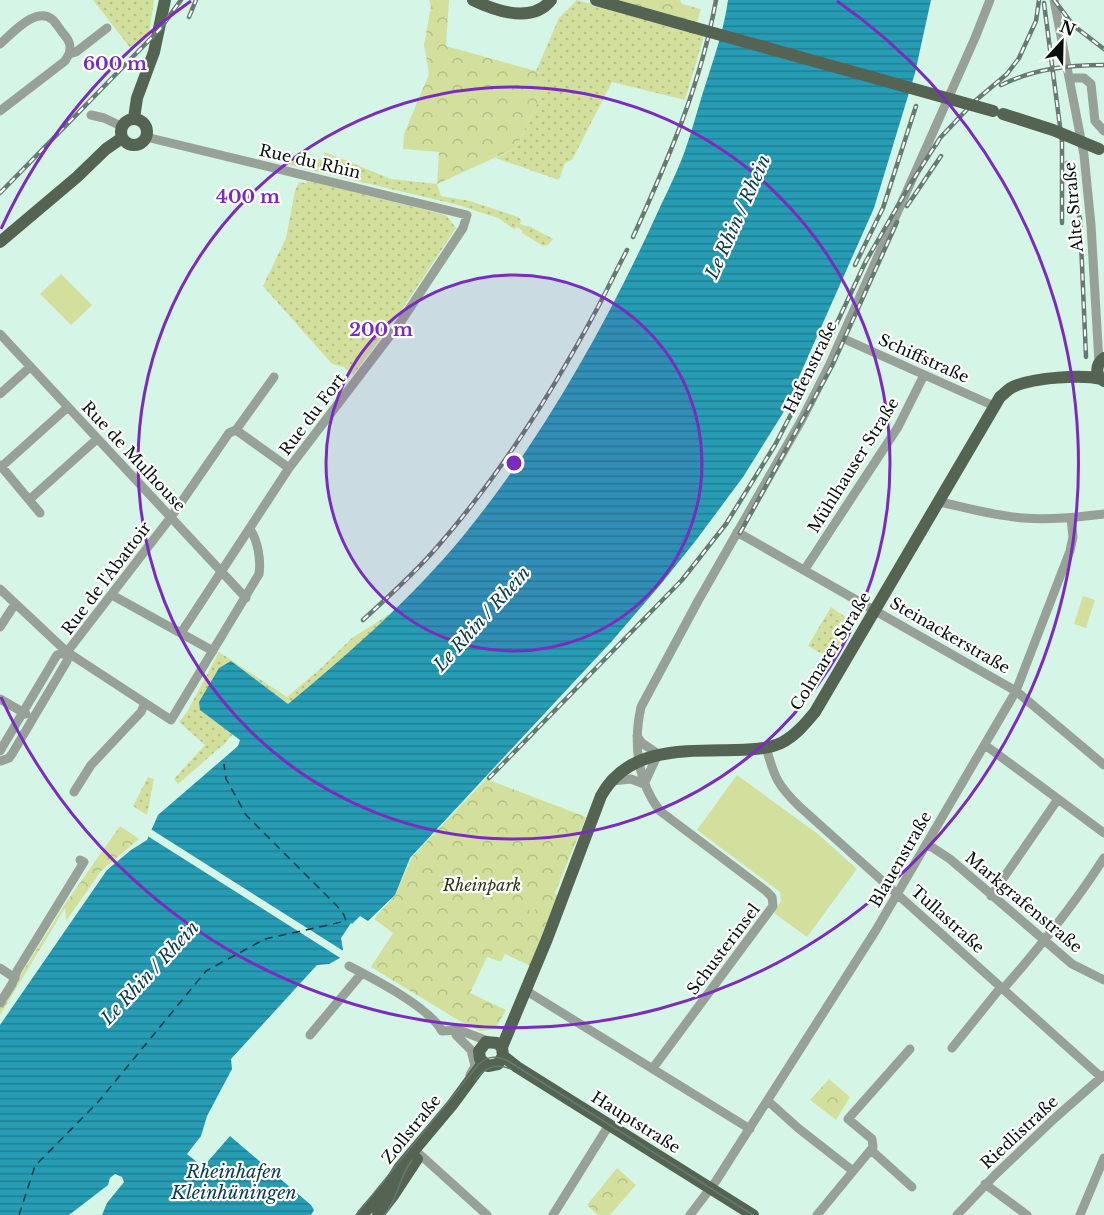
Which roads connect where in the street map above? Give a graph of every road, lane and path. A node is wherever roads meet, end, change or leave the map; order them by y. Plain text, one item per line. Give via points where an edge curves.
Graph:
1 (165, 0) edge
2 (473, 0) edge
3 (551, 0) edge
4 (596, 0) edge
5 (990, 0) edge
6 (1054, 0) edge
7 (107, 28) dead end
8 (0, 44) edge
9 (69, 54) junction
10 (1070, 78) junction
11 (0, 111) edge
12 (91, 115) dead end
13 (134, 118) junction
14 (1104, 131) edge
15 (122, 132) junction
16 (146, 137) junction
17 (1101, 151) edge
18 (467, 215) joint
19 (0, 242) edge
20 (0, 334) edge
21 (1098, 334) junction
22 (842, 338) junction
23 (1104, 345) edge
24 (1100, 362) edge
25 (30, 367) junction
26 (924, 375) junction
27 (1078, 376) junction
28 (274, 377) dead end
29 (1103, 381) edge
30 (0, 394) edge
31 (994, 406) junction
32 (68, 407) junction
33 (236, 430) junction
34 (97, 439) junction
35 (0, 467) edge
36 (290, 468) junction
37 (30, 499) junction
38 (940, 502) junction
39 (40, 513) dead end
40 (1104, 514) edge
41 (171, 517) junction
42 (1071, 518) junction
43 (250, 529) junction
44 (737, 531) junction
45 (805, 569) junction
46 (221, 573) junction
47 (0, 589) edge
48 (112, 595) junction
49 (246, 598) junction
50 (15, 604) junction
51 (875, 609) junction
52 (0, 627) edge
53 (181, 633) junction
54 (213, 651) junction
55 (67, 652) junction
56 (1016, 691) junction
57 (0, 699) edge
58 (145, 703) junction
59 (23, 712) junction
60 (33, 718) junction
61 (637, 736) junction
62 (985, 745) junction
63 (766, 747) junction
64 (658, 754) junction
65 (1, 756) edge
66 (639, 760) junction
67 (1104, 765) edge
68 (610, 782) junction
69 (644, 784) junction
70 (74, 792) dead end
71 (1058, 799) junction
72 (1104, 833) edge
73 (927, 844) junction
74 (1104, 858) edge
75 (80, 860) dead end
76 (897, 894) junction
77 (991, 896) junction
78 (1045, 942) junction
79 (349, 966) dead end
80 (0, 968) edge
81 (362, 973) junction
82 (15, 978) junction
83 (1104, 980) edge
84 (1002, 988) junction
85 (525, 990) junction
86 (0, 1003) edge
87 (444, 1030) junction
88 (310, 1035) dead end
89 (456, 1035) junction
90 (952, 1048) dead end
91 (910, 1049) dead end
92 (492, 1054) junction
93 (653, 1068) junction
94 (1103, 1076) edge
95 (468, 1085) junction
96 (768, 1101) junction
97 (607, 1128) junction
98 (750, 1129) junction
99 (871, 1150) junction
100 (418, 1152) junction
101 (1104, 1158) edge
102 (853, 1171) junction
103 (985, 1184) junction
104 (912, 1187) dead end
105 (709, 1191) junction
106 (363, 1214) edge
107 (378, 1215) edge
108 (487, 1215) edge
109 (553, 1215) edge
110 (690, 1215) edge
111 (741, 1215) edge
112 (753, 1215) edge
113 (817, 1215) edge
114 (957, 1215) edge
115 (1027, 1215) edge
116 (1080, 1215) edge

1 - 13 main road
2 - 3 main road via 526,14 540,10
4 - 17 main road, bridge via 993,111 1053,130
5 - 22 street, Hafenstraße
6 - 10 street, Alte Straße
7 - 9 street
8 - 9 street via 31,18 41,16 53,20 68,39
9 - 11 street
10 - 14 street via 1084,78 1091,84 1095,121
10 - 21 street, Alte Straße via 1088,189
12 - 15 street via 104,118
13 - 15 main road via 126,121
13 - 16 main road via 145,124
15 - 16 main road via 128,144 135,145
15 - 19 main road via 77,177
16 - 18 street, Rue du Rhin
18 - 36 street, Rue du Fort via 463,228 402,320
20 - 25 street, Rue de Mulhouse
21 - 23 street, Alte Straße
21 - 24 street, Alte Straße
22 - 26 street, Schiffstraße
22 - 44 street, Hafenstraße via 801,421
24 - 27 main road, Colmarer Straße
24 - 29 main road via 1097,373
25 - 30 street
25 - 32 street, Rue de Mulhouse
26 - 31 street, Schiffstraße
26 - 45 street, Mühlhauser Straße via 898,428
27 - 29 main road, Colmarer Straße
27 - 31 main road, Colmarer Straße via 1018,385 1006,391
28 - 33 street, Rue de l'Abattoir
31 - 38 main road, Colmarer Straße
32 - 34 street, Rue de Mulhouse
32 - 35 street
33 - 36 street
33 - 41 street, Rue de l'Abattoir via 229,433
34 - 37 street
34 - 41 street, Rue de Mulhouse
35 - 37 street
36 - 43 street, Rue du Fort
37 - 39 street
38 - 42 street via 1023,518
38 - 51 main road, Colmarer Straße
40 - 42 street
41 - 46 street, Rue de Mulhouse
41 - 48 street, Rue de l'Abattoir
42 - 56 street, Blauenstraße via 1070,551
43 - 46 street, Rue du Fort
43 - 49 street via 260,566
44 - 45 street, Steinackerstraße
44 - 61 street, Hafenstraße via 641,707
45 - 51 street, Steinackerstraße
46 - 49 street, Rue de Mulhouse
46 - 53 street, Rue du Fort
47 - 50 street
48 - 53 street
48 - 55 street, Rue de l'Abattoir
49 - 54 street
50 - 52 street
50 - 55 street
51 - 56 street, Steinackerstraße
51 - 63 main road, Colmarer Straße via 815,712 791,736
53 - 54 street
54 - 58 street via 171,720
55 - 58 street
55 - 59 street, Rue de l'Abattoir via 57,655
55 - 60 street, Rue de l'Abattoir via 67,661
56 - 62 street, Blauenstraße
56 - 67 street, Steinackerstraße
57 - 59 street
58 - 70 street via 91,765
59 - 60 street
59 - 65 street, Rue de l'Abattoir
60 - 65 street, Rue de l'Abattoir via 9,758
61 - 64 street
61 - 66 street, Hafenstraße
62 - 71 street
62 - 73 street, Blauenstraße
63 - 64 main road, Colmarer Straße
63 - 76 street, Tullastraße via 782,790
64 - 66 main road, Colmarer Straße
64 - 69 street
66 - 68 main road, Colmarer Straße
66 - 69 street, Schusterinsel
68 - 69 street via 631,779
68 - 85 main road, Colmarer Straße via 601,796
69 - 93 street, Schusterinsel via 660,811 766,891 773,906
71 - 72 street
71 - 77 street
73 - 76 street, Blauenstraße
73 - 77 street, Markgrafenstraße
74 - 78 street
75 - 82 street via 84,862
76 - 84 street, Tullastraße
76 - 96 street, Blauenstraße
77 - 78 street, Markgrafenstraße
78 - 83 street, Markgrafenstraße via 1072,964
78 - 84 street
79 - 81 street, Hauptstraße
80 - 82 street
81 - 87 street, Hauptstraße via 426,1012
81 - 88 street
82 - 86 street
84 - 90 street
84 - 94 street, Tullastraße
85 - 92 main road, Colmarer Straße via 504,1040
85 - 93 street
87 - 89 street, Hauptstraße
87 - 92 street, Hauptstraße via 459,1030
89 - 92 street, Hauptstraße
89 - 95 street via 473,1054 475,1066
91 - 99 street via 848,1119 872,1139
92 - 95 main road, Zollstraße
92 - 97 main road, Hauptstraße via 508,1069
92 - 100 main road, Zollstraße
93 - 98 street
94 - 103 street, Riedlistraße
95 - 100 main road, Zollstraße
96 - 98 street, Blauenstraße
96 - 102 street
97 - 105 main road, Hauptstraße
97 - 109 street
98 - 105 street, Blauenstraße
99 - 102 street
99 - 104 street
100 - 106 main road, Zollstraße via 400,1167
100 - 107 main road, Zollstraße
100 - 108 street
101 - 116 street
102 - 113 street
103 - 114 street, Riedlistraße
103 - 115 street
105 - 110 street, Blauenstraße
105 - 111 main road, Hauptstraße
105 - 112 main road, Hauptstraße

